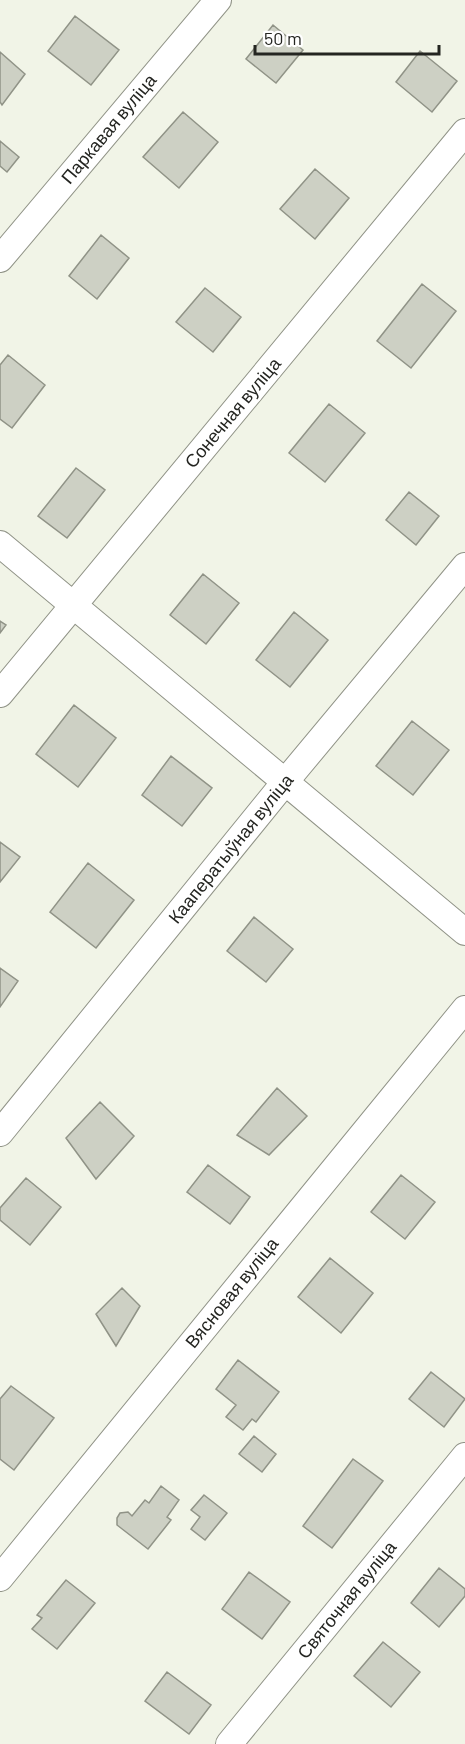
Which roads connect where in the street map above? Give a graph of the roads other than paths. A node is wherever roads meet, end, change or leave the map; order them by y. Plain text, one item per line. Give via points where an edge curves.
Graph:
1 (218, 0) edge
2 (465, 132) edge
3 (0, 258) edge
4 (0, 544) edge
5 (465, 566) edge
6 (74, 606) junction
7 (0, 694) edge
8 (285, 782) junction
9 (465, 932) edge
10 (465, 1009) edge
11 (0, 1133) edge
12 (465, 1456) edge
13 (0, 1578) edge
14 (229, 1744) edge

1 - 3 street, Паркавая вуліца
2 - 6 street, Сонечная вуліца
4 - 6 street
5 - 8 street, Кааператыўная вуліца
6 - 7 street, Сонечная вуліца
6 - 8 street
8 - 9 street
8 - 11 street, Кааператыўная вуліца
10 - 13 street, Вясновая вуліца
12 - 14 street, Святочная вуліца

